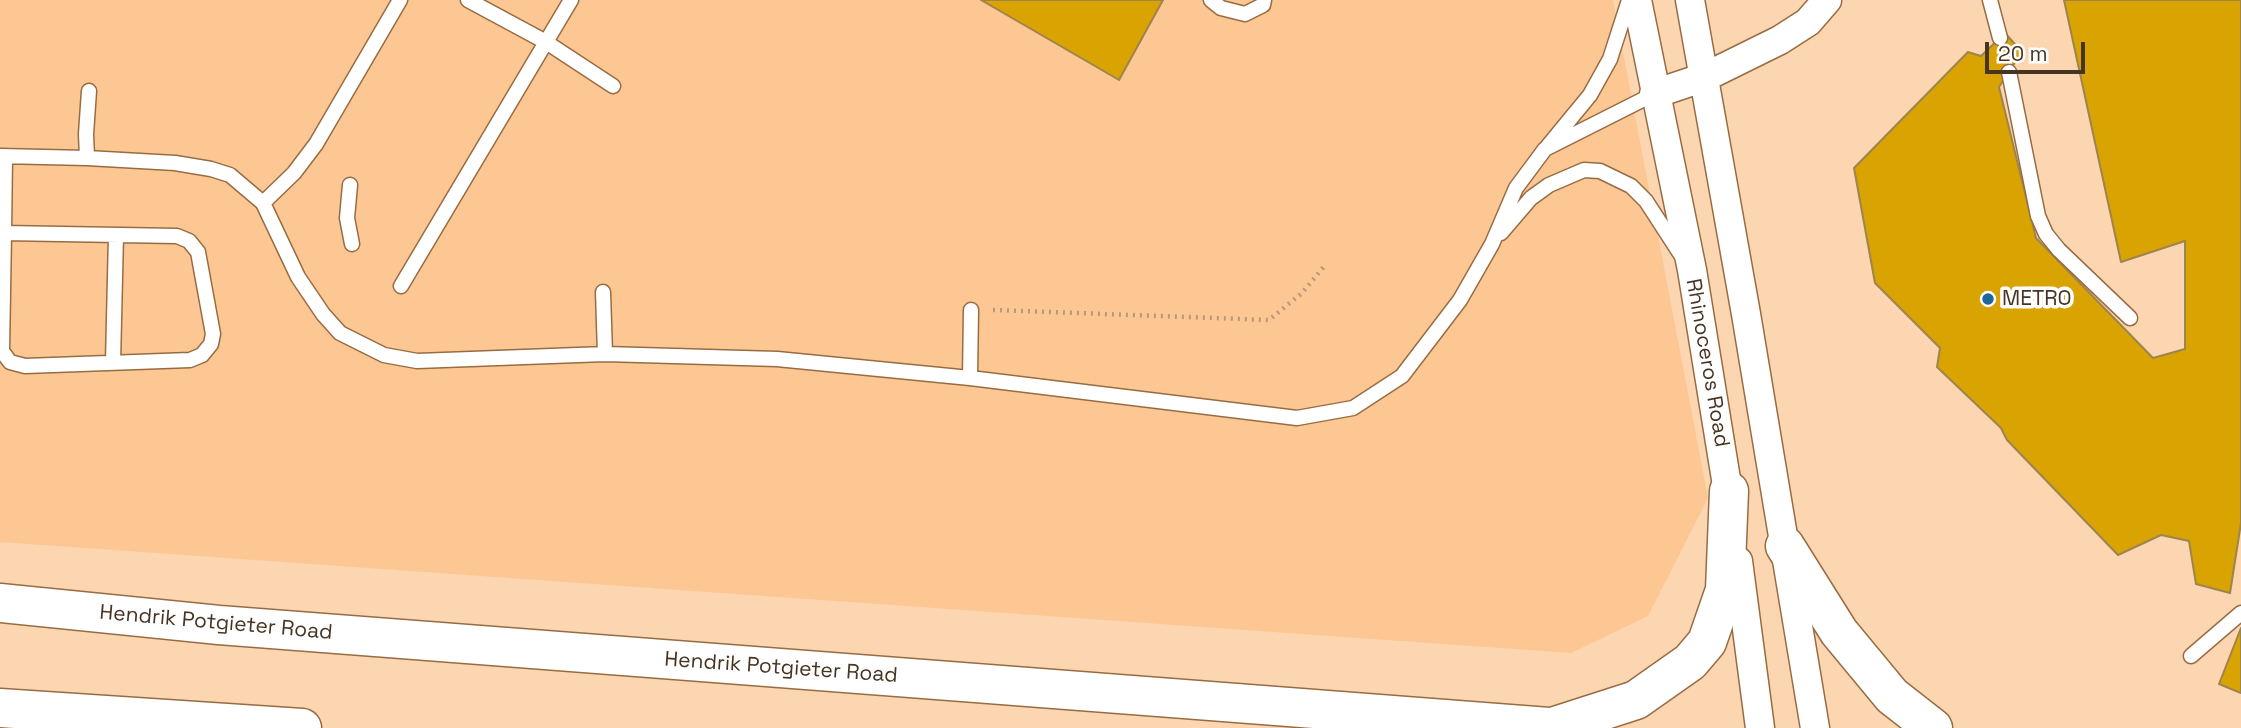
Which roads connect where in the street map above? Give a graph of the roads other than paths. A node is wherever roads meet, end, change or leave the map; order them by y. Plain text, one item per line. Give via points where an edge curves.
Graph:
1 (400, 0) edge
2 (468, 0) edge
3 (571, 0) edge
4 (1211, 0) edge
5 (1264, 0) edge
6 (1629, 0) edge
7 (1637, 0) edge
8 (1690, 0) edge
9 (1827, 0) edge
10 (1990, 0) edge
11 (2000, 38) dead end
12 (546, 42) junction
13 (2009, 72) dead end
14 (1705, 77) junction
15 (613, 86) dead end
16 (89, 91) dead end
17 (1654, 94) junction
18 (1545, 149) junction
19 (3, 157) edge
20 (87, 158) junction
21 (351, 185) dead end
22 (263, 203) junction
23 (4, 233) junction
24 (116, 235) junction
25 (352, 244) dead end
26 (1492, 244) junction
27 (1692, 270) junction
28 (401, 286) dead end
29 (603, 292) dead end
30 (971, 310) road end
31 (2130, 318) dead end
32 (605, 354) junction
33 (113, 362) junction
34 (970, 378) junction
35 (1729, 491) junction
36 (1785, 546) junction
37 (0, 603) edge
38 (2241, 613) edge
39 (2191, 656) dead end
40 (0, 708) edge
41 (1557, 727) edge
42 (302, 728) edge
43 (1760, 728) edge
44 (1815, 728) edge
45 (1933, 728) edge

1 - 22 lane via 316,144
2 - 12 lane
3 - 12 lane
4 - 5 lane via 1221,8 1245,14
6 - 18 lane via 1611,59 1590,95
7 - 17 street, Rhinoceros Road
8 - 14 street
9 - 14 street via 1808,22 1780,40
10 - 11 lane
12 - 15 lane
12 - 28 lane
13 - 31 lane via 2038,216 2046,234
14 - 17 street
14 - 36 street
16 - 20 lane
17 - 18 lane
17 - 27 street, Rhinoceros Road
18 - 26 lane via 1516,188
19 - 20 lane
19 - 23 lane
20 - 22 lane via 211,169 230,175
21 - 25 lane via 348,218
22 - 32 lane via 310,298 340,333 359,344 384,355 417,361
23 - 24 lane
23 - 33 lane via 2,351 10,362 25,366
24 - 33 lane
24 - 33 lane via 177,236 189,241 198,251 213,334 202,355 190,359
26 - 27 lane via 1531,198 1549,185 1584,170 1600,171 1631,186 1646,201
26 - 34 lane via 1460,300 1402,376 1353,408 1297,418
27 - 35 street, Rhinoceros Road
29 - 32 lane
30 - 34 lane
32 - 34 lane via 777,359
35 - 41 main road via 1725,590 1707,642 1690,662 1636,700
35 - 43 street, Rhinoceros Road
36 - 44 street
36 - 45 main road via 1839,632 1892,696
37 - 41 main road, Hendrik Potgieter Road via 219,625
38 - 39 lane
40 - 42 main road

